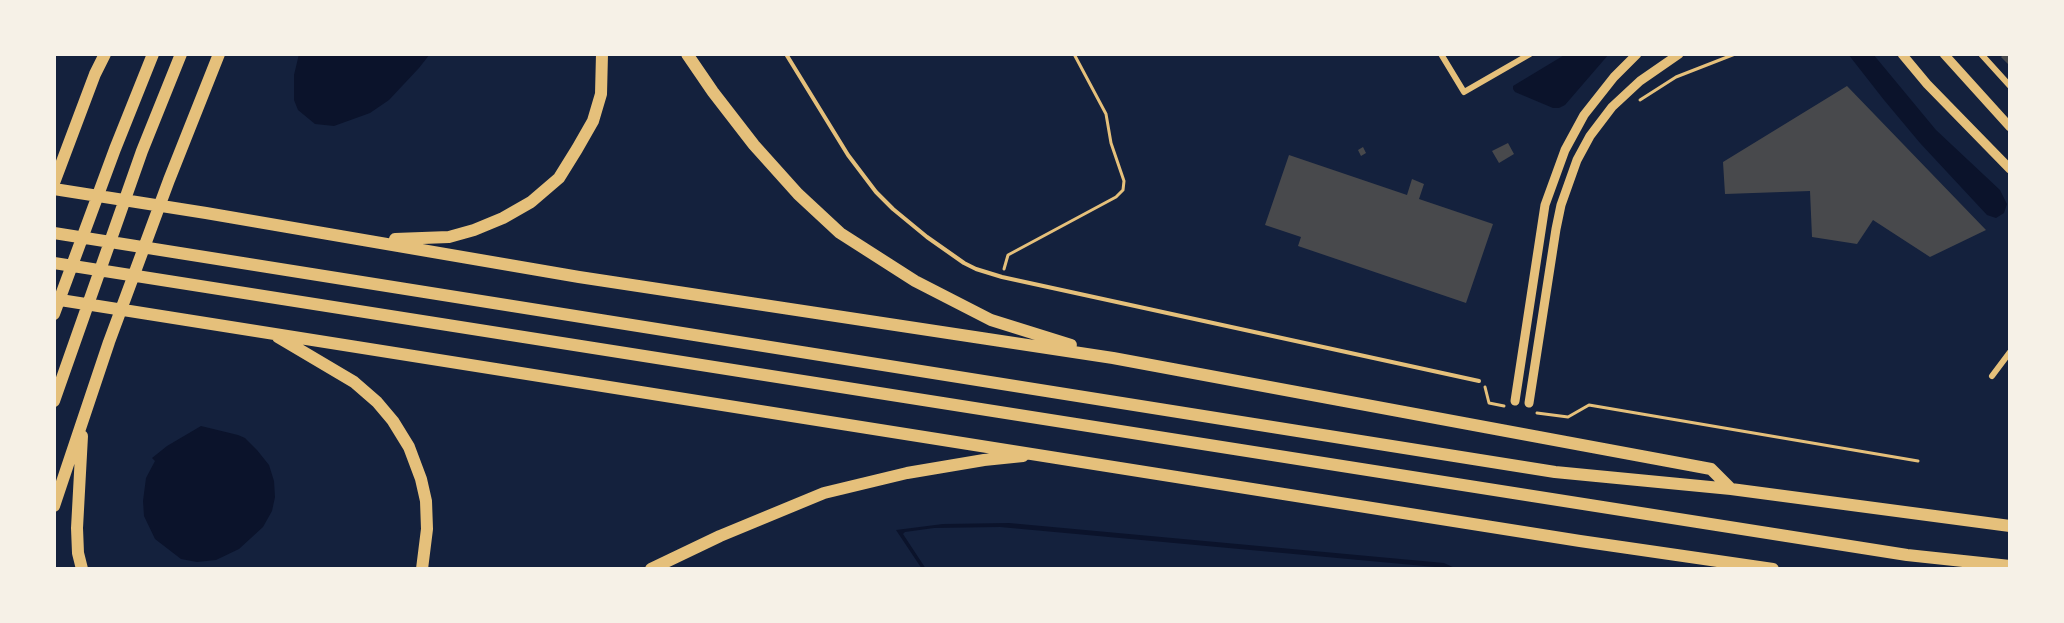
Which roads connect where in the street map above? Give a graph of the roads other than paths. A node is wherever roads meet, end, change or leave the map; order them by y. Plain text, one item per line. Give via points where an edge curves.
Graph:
1 (99, 54) edge
2 (105, 54) edge
3 (153, 54) edge
4 (181, 54) edge
5 (219, 54) edge
6 (602, 54) edge
7 (687, 54) edge
8 (786, 54) edge
9 (1441, 54) edge
10 (1530, 54) edge
11 (1637, 54) edge
12 (1679, 54) edge
13 (1902, 54) edge
14 (1944, 54) edge
15 (1981, 54) edge
16 (95, 74) junction
17 (2010, 86) edge
18 (2010, 127) edge
19 (2010, 170) edge
20 (54, 183) edge
21 (54, 189) edge
22 (54, 233) edge
23 (337, 235) junction
24 (54, 263) edge
25 (54, 299) edge
26 (54, 314) edge
27 (275, 334) junction
28 (2010, 352) edge
29 (1113, 358) junction
30 (1992, 376) dead end
31 (1479, 381) road end
32 (54, 401) edge
33 (1529, 403) dead end
34 (1512, 404) road end
35 (83, 417) junction
36 (1042, 455) junction
37 (1731, 489) junction
38 (54, 506) edge
39 (2010, 526) edge
40 (2010, 566) edge
41 (82, 569) edge
42 (422, 569) edge
43 (651, 569) edge
44 (1773, 569) edge

1 - 16 highway
2 - 16 highway
3 - 26 highway
4 - 32 highway via 142,151
5 - 35 highway
6 - 23 highway via 601,94 593,121 559,178 531,202 503,218 449,237 409,240
7 - 29 highway via 754,145 840,233 915,281 991,321
8 - 31 lane via 876,192 944,250 970,266 1002,277
9 - 10 street via 1464,92
11 - 34 main road via 1584,115 1565,150 1545,205
12 - 33 main road via 1612,106 1577,160 1556,229
13 - 19 main road
14 - 18 main road
15 - 17 street
16 - 20 highway
21 - 23 highway
22 - 37 highway via 1555,472
23 - 29 highway via 579,277
24 - 40 highway via 1895,553
25 - 27 highway
27 - 36 highway
27 - 42 highway via 354,382 393,421 409,447 426,501
28 - 30 street
29 - 37 highway via 1711,469
35 - 38 highway
35 - 41 highway via 77,528
36 - 43 highway via 907,472 824,494
36 - 44 highway
37 - 39 highway

